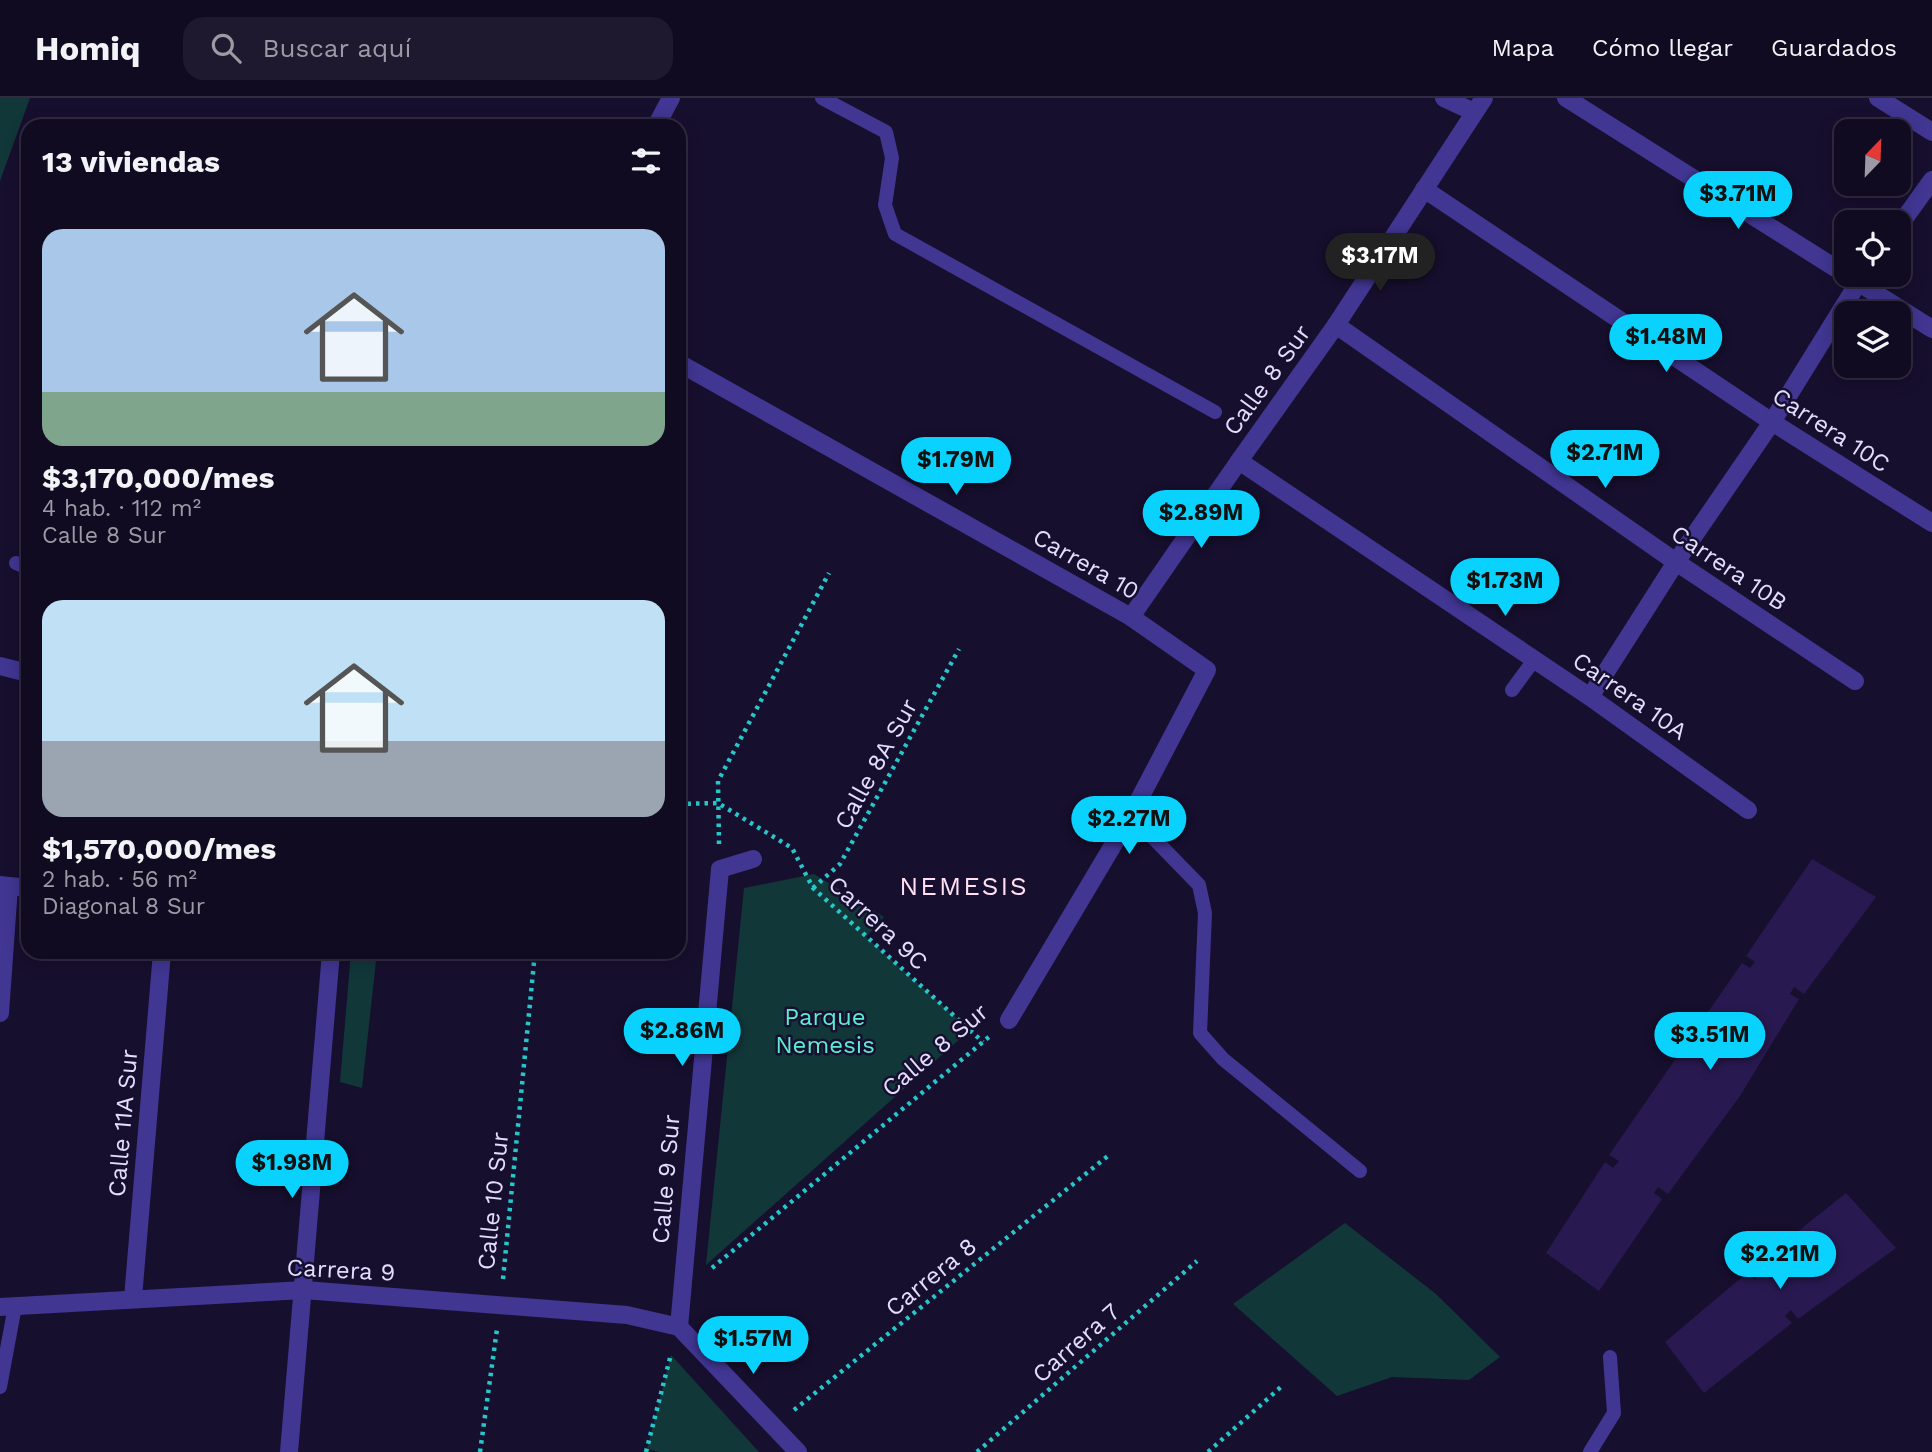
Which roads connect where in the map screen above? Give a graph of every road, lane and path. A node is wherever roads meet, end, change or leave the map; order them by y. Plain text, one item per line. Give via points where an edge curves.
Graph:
1 (671, 98) edge
2 (822, 98) edge
3 (1444, 98) edge
4 (1566, 98) edge
5 (1878, 98) edge
6 (1479, 105) edge
7 (660, 119) edge
8 (1932, 132) edge
9 (1932, 180) edge
10 (1424, 189) junction
11 (1910, 210) edge
12 (1834, 263) edge
13 (1855, 287) edge
14 (1872, 287) edge
15 (1336, 326) junction
16 (1932, 329) edge
17 (686, 367) edge
18 (1216, 412) dead end
19 (1772, 422) junction
20 (1239, 461) junction
21 (1932, 523) edge
22 (1675, 562) junction
23 (829, 573) dead end
24 (1131, 617) junction
25 (959, 649) dead end
26 (1534, 660) junction
27 (0, 666) edge
28 (1208, 670) joint
29 (21, 671) edge
30 (1855, 681) dead end
31 (1512, 690) dead end
32 (1590, 697) junction
33 (718, 803) junction
34 (686, 804) edge
35 (1748, 810) dead end
36 (1131, 815) junction
37 (754, 859) dead end
38 (720, 869) junction
39 (4, 886) edge
40 (813, 888) junction
41 (161, 959) edge
42 (330, 959) edge
43 (534, 959) edge
44 (0, 1013) edge
45 (1009, 1020) joint
46 (983, 1042) junction
47 (1109, 1155) dead end
48 (1360, 1171) dead end
49 (1197, 1261) dead end
50 (304, 1290) junction
51 (680, 1295) junction
52 (133, 1298) junction
53 (500, 1304) junction
54 (7, 1307) edge
55 (679, 1327) junction
56 (1610, 1357) dead end
57 (1282, 1386) dead end
58 (0, 1387) edge
59 (775, 1426) junction
60 (289, 1452) edge
61 (480, 1452) edge
62 (646, 1452) edge
63 (798, 1452) edge
64 (977, 1452) edge
65 (1208, 1452) edge
66 (1590, 1452) edge

1 - 7 street
2 - 18 lane via 886,132 892,158 885,205 895,234
3 - 6 street
4 - 12 street
5 - 8 street
6 - 10 street, Calle 8 Sur
9 - 11 street
10 - 15 street, Calle 8 Sur
10 - 19 street, Carrera 10C
13 - 19 street
14 - 16 street
15 - 20 street, Calle 8 Sur
15 - 22 street, Carrera 10B
17 - 24 street, Carrera 10
19 - 21 street, Carrera 10C
19 - 22 street
20 - 24 street, Calle 8 Sur
20 - 26 street, Carrera 10A
22 - 30 street, Carrera 10B
22 - 32 street
23 - 33 path via 718,781
24 - 28 street, Carrera 10
25 - 40 path, Calle 8A Sur via 840,864
26 - 31 lane
26 - 32 street, Carrera 10A
27 - 29 street
28 - 36 street, Calle 8 Sur
32 - 35 street, Carrera 10A
33 - 34 path
33 - 38 path
33 - 40 path, Carrera 9C via 792,848
36 - 45 street, Calle 8 Sur
36 - 48 lane via 1199,885 1205,913 1200,1033 1223,1059
37 - 38 street
38 - 51 street, Calle 9 Sur
39 - 44 street
40 - 46 path, Carrera 9C
41 - 52 street, Calle 11A Sur
42 - 50 street
43 - 53 path, Calle 10 Sur
45 - 46 path, Calle 8 Sur
46 - 51 path, Calle 8 Sur
47 - 59 path, Carrera 8
49 - 64 path, Carrera 7
50 - 52 street, Carrera 9
50 - 53 street, Carrera 9
50 - 60 street
51 - 55 street, Calle 9 Sur
52 - 54 street, Carrera 9
53 - 55 street, Carrera 9 via 627,1315
53 - 61 path, Calle 10 Sur
54 - 58 lane
55 - 59 street
55 - 62 path
56 - 66 lane via 1614,1413
57 - 65 path
59 - 63 street

